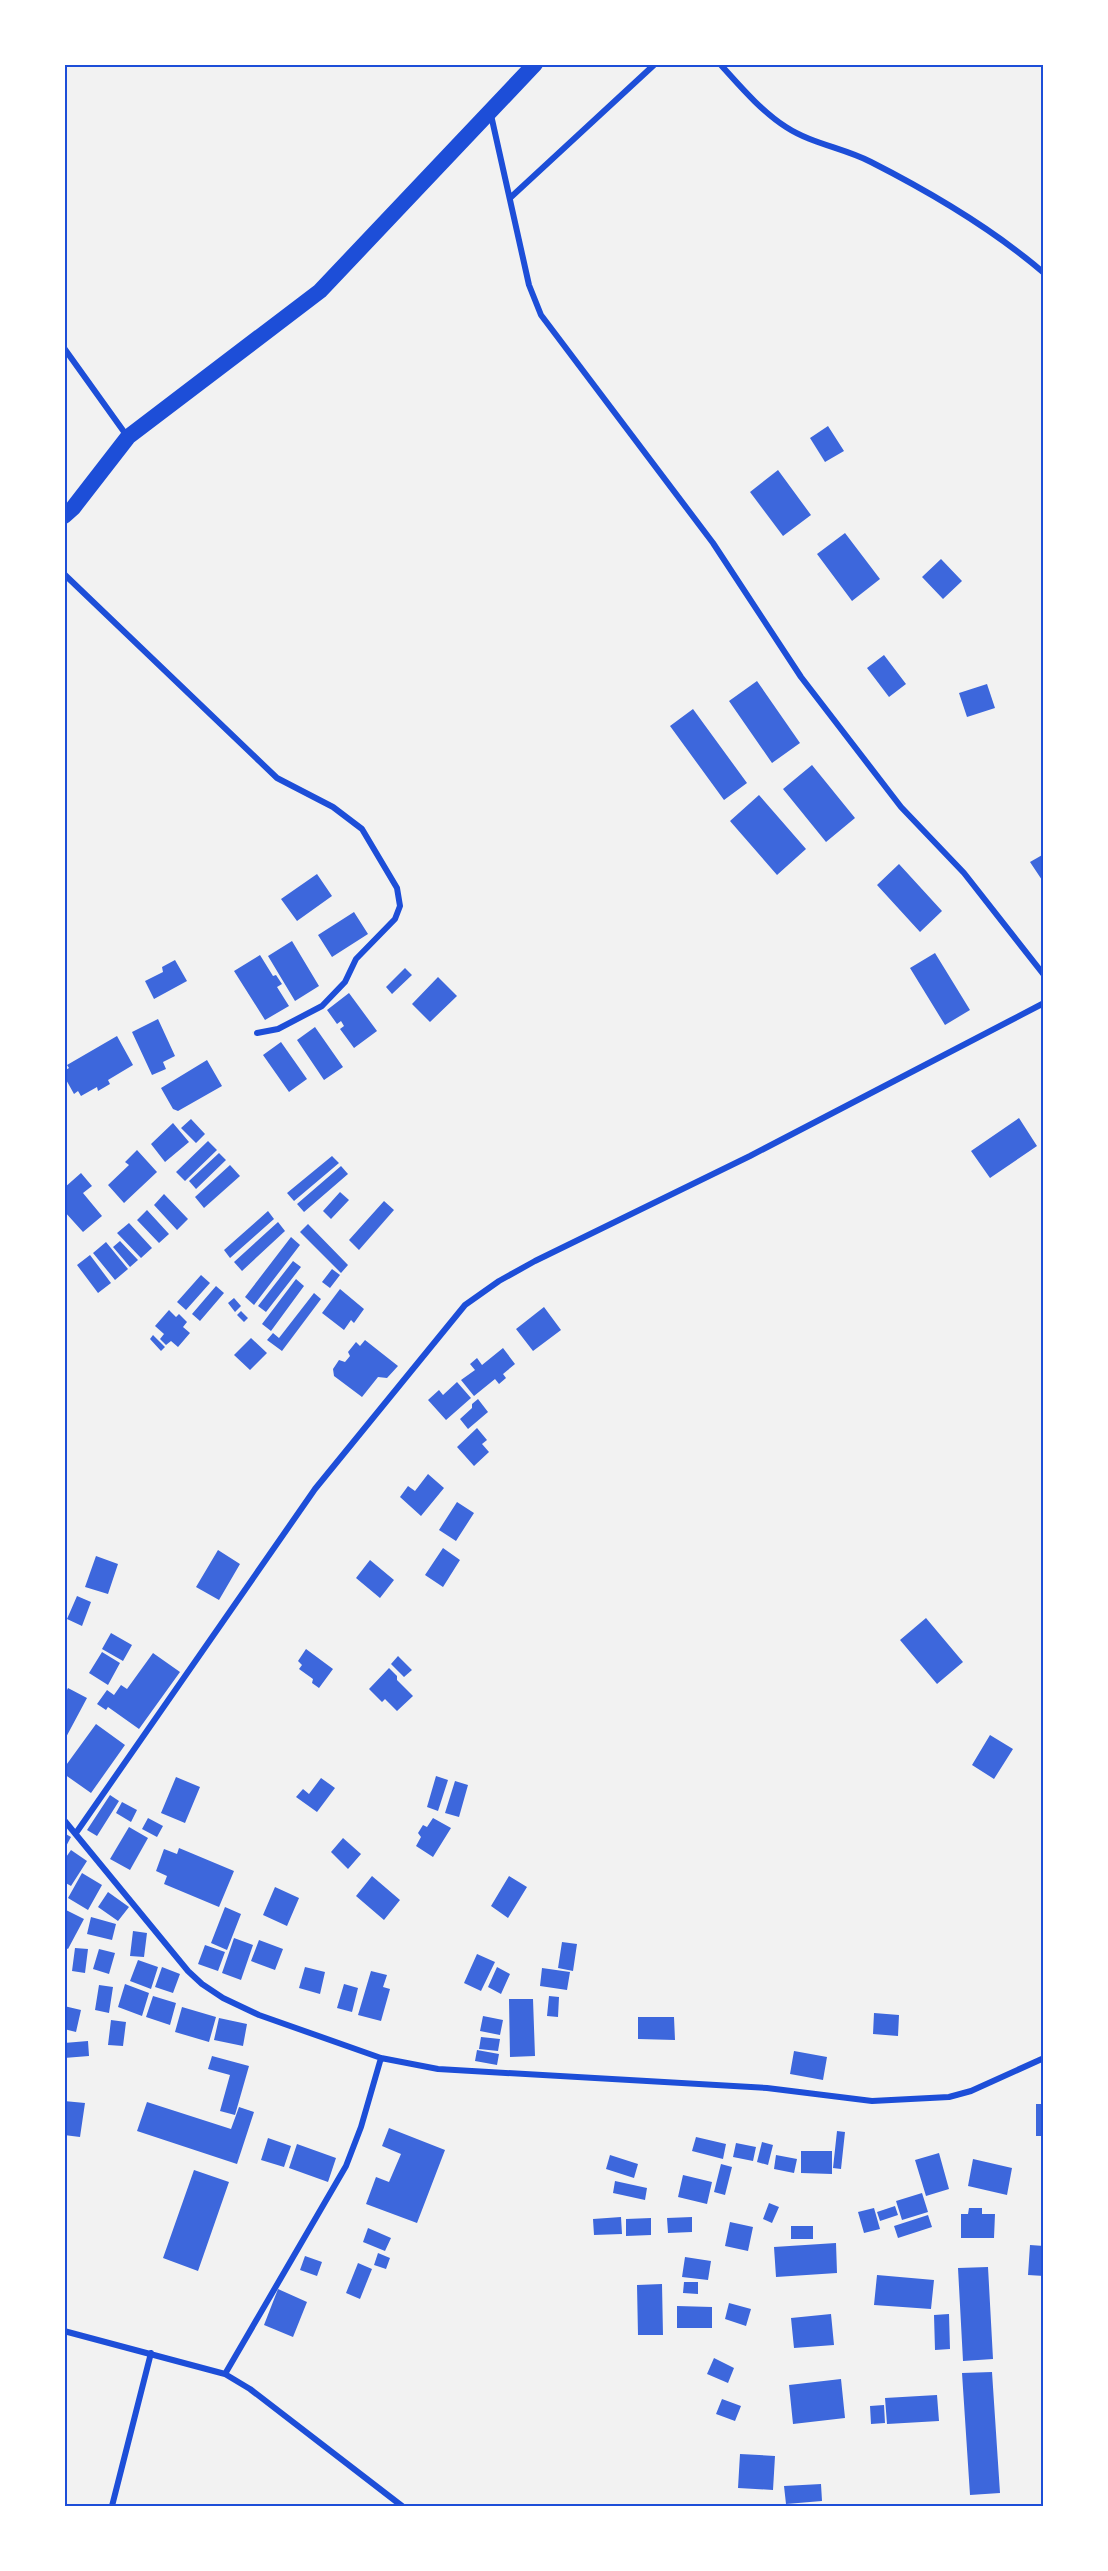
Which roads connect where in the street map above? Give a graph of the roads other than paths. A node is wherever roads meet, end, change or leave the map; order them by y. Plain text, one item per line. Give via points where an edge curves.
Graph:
1 (535, 64) edge
2 (655, 64) edge
3 (720, 64) edge
4 (491, 111) junction
5 (510, 198) junction
6 (1044, 273) edge
7 (64, 348) edge
8 (128, 437) junction
9 (64, 516) edge
10 (64, 574) edge
11 (1044, 975) edge
12 (1044, 1003) edge
13 (257, 1034) dead end
14 (64, 1820) edge
15 (76, 1833) junction
16 (381, 2058) junction
17 (1044, 2058) edge
18 (64, 2331) edge
19 (151, 2353) junction
20 (225, 2374) junction
21 (112, 2506) edge
22 (402, 2506) edge

1 - 4 highway
2 - 5 street
3 - 6 street via 786,127 870,161 990,231
4 - 5 street
4 - 8 highway via 320,291
5 - 11 street via 529,285 541,315 712,543 801,677 901,807 964,873
7 - 8 street
8 - 9 highway
10 - 13 street via 277,778 333,807 363,830 397,888 400,906 395,919 356,959 345,982 322,1006 278,1029
12 - 15 street via 750,1156 534,1261 465,1305 315,1489
14 - 15 street
15 - 16 street via 202,1984 259,2015
16 - 17 street via 438,2069 766,2088 872,2101 950,2097
16 - 20 street via 346,2166
18 - 19 street
19 - 20 street
19 - 21 street
20 - 22 street

